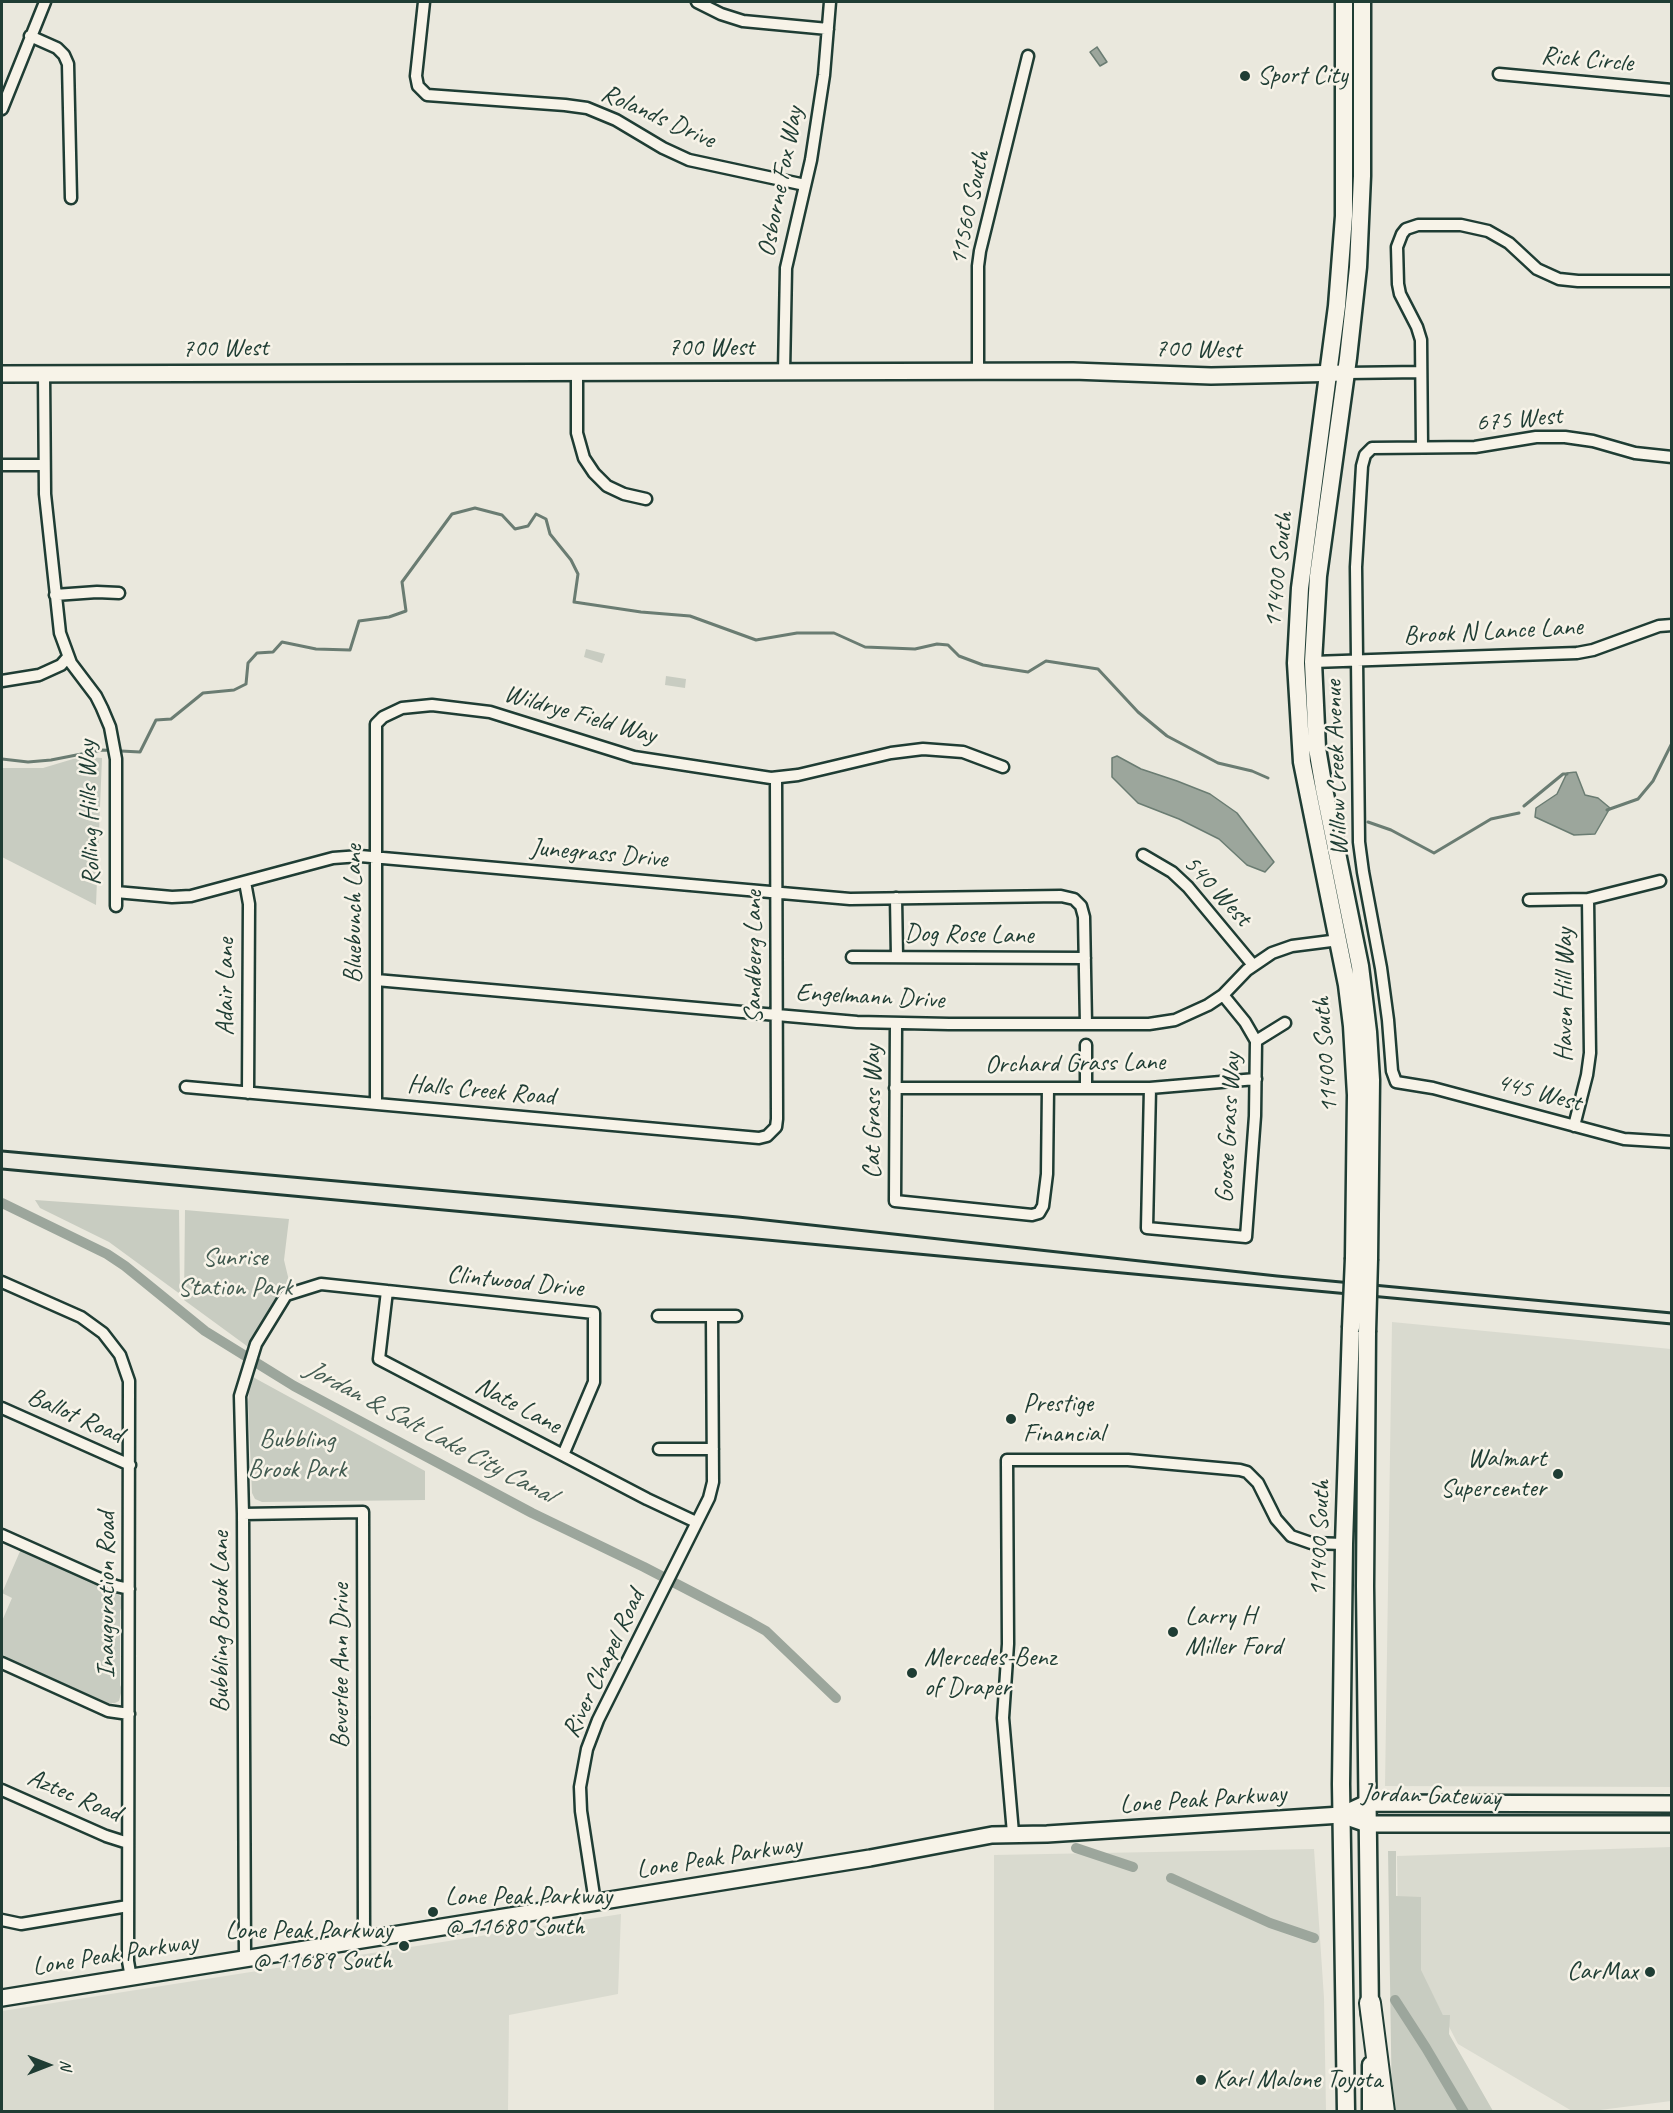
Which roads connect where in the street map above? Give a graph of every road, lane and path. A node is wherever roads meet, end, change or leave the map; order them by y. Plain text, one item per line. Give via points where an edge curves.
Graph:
1 (45, 2) edge
2 (424, 2) edge
3 (697, 2) edge
4 (830, 2) edge
5 (1344, 2) edge
6 (1362, 2) edge
7 (828, 29) junction
8 (30, 36) junction
9 (1028, 56) dead end
10 (1499, 74) dead end
11 (1671, 90) edge
12 (2, 109) edge
13 (805, 185) junction
14 (71, 198) dead end
15 (1671, 282) edge
16 (978, 371) junction
17 (784, 372) junction
18 (1421, 372) junction
19 (577, 373) junction
20 (1346, 373) junction
21 (2, 374) edge
22 (44, 374) junction
23 (1328, 374) junction
24 (1422, 447) junction
25 (1368, 451) joint
26 (1671, 457) edge
27 (2, 465) edge
28 (43, 465) junction
29 (646, 499) dead end
30 (119, 593) dead end
31 (55, 596) junction
32 (1671, 625) edge
33 (68, 657) junction
34 (1357, 661) junction
35 (1313, 662) junction
36 (2, 681) edge
37 (376, 724) joint
38 (1003, 767) dead end
39 (776, 778) junction
40 (1143, 855) dead end
41 (376, 857) junction
42 (1660, 881) dead end
43 (245, 882) junction
44 (116, 892) junction
45 (777, 892) junction
46 (896, 898) junction
47 (1588, 899) junction
48 (1529, 900) dead end
49 (116, 906) dead end
50 (1338, 940) junction
51 (852, 957) dead end
52 (897, 957) junction
53 (1084, 958) junction
54 (1253, 965) junction
55 (376, 980) junction
56 (1223, 995) junction
57 (777, 1015) junction
58 (1285, 1023) dead end
59 (896, 1024) junction
60 (1086, 1024) junction
61 (1368, 1032) junction
62 (1256, 1041) junction
63 (1086, 1045) dead end
64 (1256, 1079) junction
65 (1395, 1082) joint
66 (186, 1087) dead end
67 (895, 1088) junction
68 (1048, 1088) junction
69 (1086, 1088) junction
70 (1150, 1088) junction
71 (248, 1093) junction
72 (376, 1104) junction
73 (1574, 1126) junction
74 (770, 1134) joint
75 (1671, 1142) edge
76 (1362, 1258) junction
77 (2, 1282) edge
78 (387, 1291) junction
79 (286, 1295) joint
80 (658, 1316) dead end
81 (712, 1316) junction
82 (736, 1316) dead end
83 (1359, 1330) junction
84 (2, 1408) edge
85 (659, 1449) dead end
86 (713, 1449) junction
87 (563, 1455) junction
88 (130, 1465) junction
89 (243, 1514) junction
90 (696, 1522) junction
91 (2, 1535) edge
92 (1344, 1544) junction
93 (129, 1589) junction
94 (2, 1664) edge
95 (129, 1714) junction
96 (2, 1790) edge
97 (1367, 1803) junction
98 (1671, 1804) edge
99 (1341, 1815) junction
100 (1367, 1824) junction
101 (1671, 1824) edge
102 (1013, 1833) junction
103 (128, 1843) junction
104 (595, 1902) junction
105 (128, 1906) junction
106 (2, 1920) edge
107 (364, 1940) junction
108 (245, 1959) junction
109 (131, 1978) junction
110 (2, 1998) edge
111 (1370, 2003) junction
112 (1346, 2112) edge
113 (1371, 2112) edge
114 (1384, 2112) edge

1 - 8 street
2 - 13 street, Rolands Drive via 416,76 420,90 431,96 587,108 689,160
3 - 7 street via 743,21
4 - 7 street, Osborne Fox Way
5 - 23 main road, 11400 South via 1344,216
6 - 20 main road, 11400 South via 1362,177 1358,267
7 - 13 street, Osborne Fox Way
8 - 12 street
8 - 14 street via 57,48 68,64
9 - 16 street, 11560 South via 979,258
10 - 11 street, Rick Circle
13 - 17 street, Osborne Fox Way via 786,267
15 - 18 street via 1559,279 1537,269 1509,243 1488,231 1461,225 1412,226 1399,240 1397,275 1400,294 1417,327
16 - 17 main road, 700 West
16 - 23 main road, 700 West via 1182,376
17 - 19 main road, 700 West
18 - 20 street, 700 West
18 - 24 street
19 - 22 main road, 700 West
19 - 29 street via 577,433 584,458 607,486
20 - 23 main road, 700 West
20 - 35 main road, 11400 South via 1318,576
21 - 22 main road, 700 West
22 - 28 street, Rolling Hills Way
23 - 50 main road, 11400 South via 1300,588 1296,663 1302,762
24 - 25 street, 675 West via 1377,447
24 - 26 street, 675 West via 1475,447 1536,437 1565,437
25 - 34 street, Willow Creek Avenue via 1362,466 1358,526
27 - 28 street
28 - 31 street, Rolling Hills Way
30 - 31 street
31 - 33 street, Rolling Hills Way
32 - 34 street, Brook N Lance Lane via 1585,652
33 - 36 street via 61,665 39,675
33 - 44 street, Rolling Hills Way via 110,727 116,759
34 - 35 street, Brook N Lance Lane
34 - 65 street, Willow Creek Avenue via 1359,842 1382,968
35 - 61 main road, 11400 South via 1317,748 1360,966
37 - 39 street, Wildrye Field Way via 402,708 432,705 490,712 634,757
37 - 41 street, Bluebunch Lane
38 - 39 street via 963,752 923,749
39 - 45 street, Sandberg Lane
40 - 54 street, 540 West via 1188,887
41 - 43 street, Junegrass Drive via 333,858
41 - 45 street, Junegrass Drive
41 - 55 street, Bluebunch Lane
42 - 47 street
43 - 44 street, Junegrass Drive via 182,897
43 - 71 street, Adair Lane via 249,904
44 - 49 street, Rolling Hills Way
45 - 46 street, Junegrass Drive via 850,899
45 - 57 street, Sandberg Lane
46 - 52 street
46 - 53 street, Junegrass Drive via 1074,899 1084,917
47 - 48 street
47 - 73 street, Haven Hill Way via 1590,1053
50 - 54 street, Engelmann Drive via 1292,946
50 - 61 main road via 1348,946 1359,1010
50 - 76 main road, 11400 South via 1352,1026
51 - 52 street, Dog Rose Lane
52 - 53 street, Dog Rose Lane
53 - 60 street
54 - 56 street, Engelmann Drive
55 - 57 street, Engelmann Drive
55 - 72 street, Bluebunch Lane
56 - 60 street, Engelmann Drive via 1175,1020
56 - 62 street, Goose Grass Way
57 - 59 street, Engelmann Drive
57 - 74 street, Sandberg Lane via 777,1123
58 - 62 street
59 - 60 street, Engelmann Drive
59 - 67 street, Cat Grass Way
61 - 76 main road, 11400 South via 1371,1080
62 - 64 street, Goose Grass Way
63 - 69 street
64 - 70 street, Orchard Grass Lane
64 - 70 street, Goose Grass Way via 1246,1237 1147,1228
65 - 73 street, 445 West via 1433,1088
66 - 71 street, Halls Creek Road
67 - 68 street, Orchard Grass Lane
67 - 68 street, Cat Grass Way via 895,1201 1032,1215 1043,1206
68 - 69 street, Orchard Grass Lane
69 - 70 street, Orchard Grass Lane
71 - 72 street, Halls Creek Road
72 - 74 street, Halls Creek Road via 759,1138
73 - 75 street, 445 West via 1624,1139
76 - 83 main road, 11400 South, bridge
77 - 88 street, Inauguration Road via 81,1317 112,1343 129,1381
78 - 79 street, Clintwood Drive via 321,1284
78 - 87 street, Nate Lane via 379,1359
78 - 87 street, Clintwood Drive via 594,1313 594,1382
79 - 89 street, Bubbling Brook Lane via 256,1344 240,1396
80 - 81 street
81 - 82 street
81 - 86 street, River Chapel Road
83 - 92 main road, 11400 South
83 - 97 main road, 11400 South
84 - 88 street, Ballot Road
85 - 86 street
86 - 90 street, River Chapel Road via 713,1482
87 - 90 street, Nate Lane
88 - 93 street, Inauguration Road
89 - 107 street, Beverlee Ann Drive via 363,1512
89 - 108 street, Bubbling Brook Lane
90 - 104 street, River Chapel Road via 587,1749 580,1787 581,1811
91 - 93 street
92 - 99 main road, 11400 South
92 - 102 street via 1311,1543 1291,1536 1276,1519 1258,1483 1240,1470 1128,1460 1007,1460 1008,1644 1003,1718
93 - 95 street, Inauguration Road
94 - 95 street via 108,1711
95 - 103 street, Inauguration Road
96 - 103 street, Aztec Road
97 - 98 main road, Jordan Gateway
97 - 99 main road, Jordan Gateway
97 - 100 main road, 11400 South
99 - 100 main road, Jordan Gateway
99 - 102 main road, Lone Peak Parkway
99 - 112 main road, 11400 South
100 - 101 main road, Jordan Gateway
100 - 111 main road, 11400 South
102 - 104 main road, Lone Peak Parkway
103 - 105 street, Inauguration Road
104 - 107 main road, Lone Peak Parkway
105 - 106 street via 21,1924
105 - 109 street, Inauguration Road
107 - 108 main road, Lone Peak Parkway
108 - 109 main road, Lone Peak Parkway
109 - 110 main road, Lone Peak Parkway
111 - 113 main road, 11400 South
111 - 114 highway

